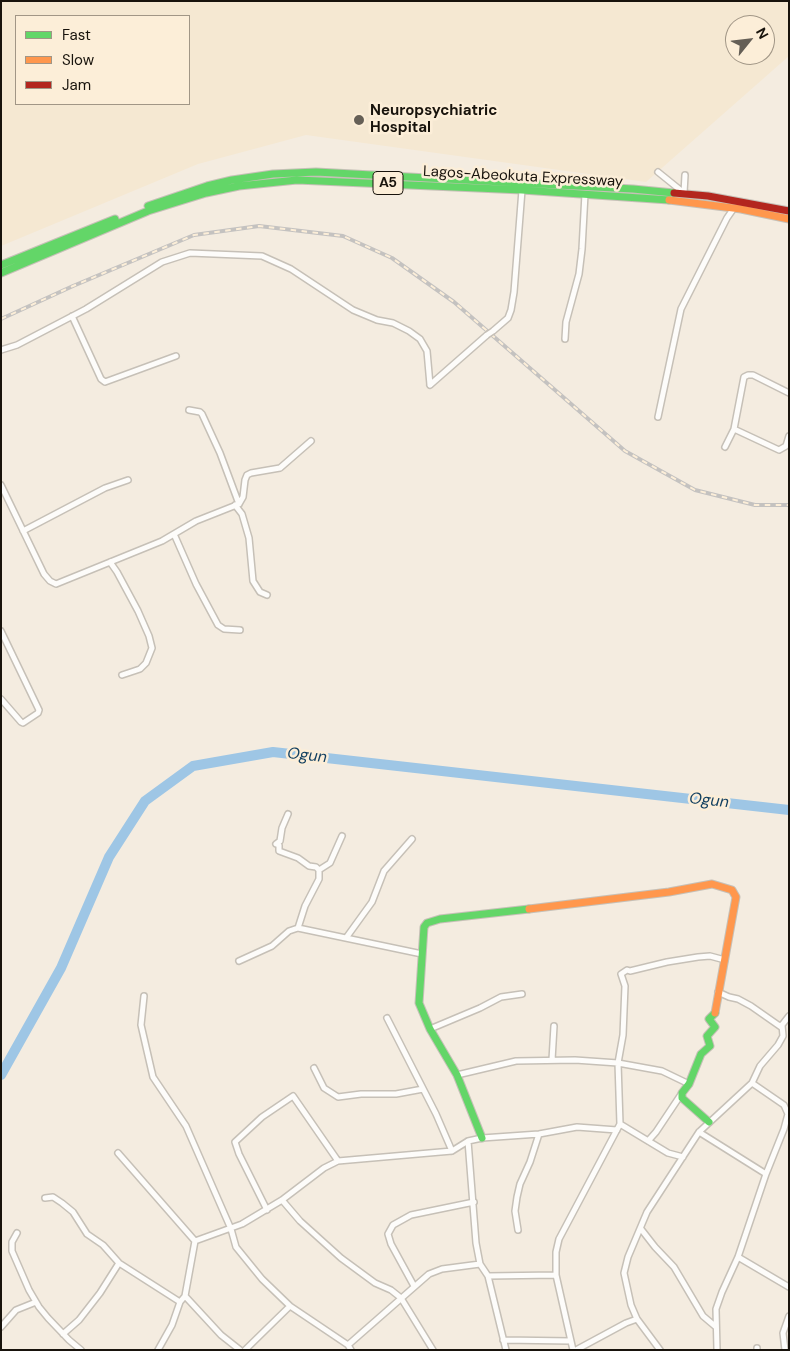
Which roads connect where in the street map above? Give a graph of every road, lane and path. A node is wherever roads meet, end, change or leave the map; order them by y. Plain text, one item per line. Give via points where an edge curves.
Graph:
1 (658, 172) dead end
2 (685, 175) dead end
3 (522, 190) junction
4 (684, 193) junction
5 (585, 194) junction
6 (734, 208) junction
7 (789, 211) edge
8 (789, 219) edge
9 (1, 265) edge
10 (1, 273) edge
11 (72, 316) junction
12 (565, 339) dead end
13 (1, 350) edge
14 (176, 356) dead end
15 (789, 393) edge
16 (190, 410) dead end
17 (658, 417) dead end
18 (734, 429) junction
19 (789, 436) edge
20 (311, 441) dead end
21 (725, 447) dead end
22 (128, 480) dead end
23 (1, 485) edge
24 (237, 505) junction
25 (23, 531) junction
26 (174, 534) junction
27 (110, 562) junction
28 (267, 595) dead end
29 (1, 630) edge
30 (240, 630) dead end
31 (122, 675) dead end
32 (1, 698) edge
33 (288, 814) dead end
34 (342, 836) dead end
35 (412, 839) dead end
36 (319, 870) junction
37 (298, 928) junction
38 (346, 938) junction
39 (422, 954) junction
40 (725, 960) junction
41 (239, 961) dead end
42 (718, 992) junction
43 (522, 994) dead end
44 (144, 996) dead end
45 (789, 1016) edge
46 (386, 1018) dead end
47 (782, 1025) junction
48 (554, 1026) dead end
49 (430, 1029) junction
50 (552, 1060) junction
51 (618, 1063) junction
52 (314, 1068) dead end
53 (457, 1075) junction
54 (752, 1083) junction
55 (689, 1084) junction
56 (423, 1089) junction
57 (682, 1093) junction
58 (709, 1122) junction
59 (618, 1127) junction
60 (698, 1132) junction
61 (539, 1134) junction
62 (482, 1138) junction
63 (468, 1141) junction
64 (648, 1141) junction
65 (452, 1151) junction
66 (118, 1153) dead end
67 (683, 1157) junction
68 (338, 1162) junction
69 (766, 1174) junction
70 (45, 1198) dead end
71 (282, 1200) junction
72 (474, 1202) junction
73 (267, 1210) junction
74 (231, 1228) junction
75 (641, 1229) junction
76 (518, 1230) dead end
77 (17, 1232) dead end
78 (195, 1241) junction
79 (738, 1257) junction
80 (119, 1263) junction
81 (480, 1264) junction
82 (556, 1275) junction
83 (488, 1276) junction
84 (414, 1286) junction
85 (789, 1287) edge
86 (185, 1296) junction
87 (401, 1298) junction
88 (36, 1302) junction
89 (180, 1302) junction
90 (290, 1306) junction
91 (789, 1316) edge
92 (637, 1319) junction
93 (1, 1327) edge
94 (716, 1327) junction
95 (63, 1334) junction
96 (503, 1340) junction
97 (571, 1341) junction
98 (350, 1347) edge
99 (81, 1350) edge
100 (158, 1350) edge
101 (240, 1350) edge
102 (245, 1350) edge
103 (433, 1350) edge
104 (506, 1350) edge
105 (574, 1350) edge
106 (660, 1350) edge
107 (717, 1350) edge
108 (785, 1350) edge

1 - 4 street
2 - 4 street
3 - 5 main road, Lagos-Abeokuta Expressway / A5
3 - 10 main road, Lagos-Abeokuta Expressway / A5 via 318,180 239,186 148,211
3 - 11 street, bridge via 514,292 508,318 430,385 427,351 420,339 409,331 353,310 291,269 262,256 190,253 162,262
4 - 7 main road, Lagos-Abeokuta Expressway / A5
4 - 9 main road, Lagos-Abeokuta Expressway / A5 via 316,172 273,174 224,182 164,200
5 - 6 main road, Lagos-Abeokuta Expressway / A5
5 - 12 street via 579,274 566,322
6 - 8 main road, Lagos-Abeokuta Expressway / A5
6 - 17 street via 681,309
11 - 13 street
11 - 14 street via 105,382
15 - 18 street via 753,375 744,377
16 - 24 street via 202,414 220,453
18 - 19 street via 780,450 786,446
18 - 21 street
20 - 24 street via 280,468 247,475 243,497
22 - 25 street via 105,488
23 - 25 street
24 - 26 street via 196,521
24 - 28 street via 249,538 253,581 260,592
25 - 27 street via 44,574 56,584
26 - 27 street
26 - 30 street via 218,625 224,629
27 - 31 street via 138,611 152,648 140,669
29 - 32 street via 39,710 38,714 23,723
33 - 36 street via 280,841 276,844 279,851
34 - 36 street via 330,862
35 - 38 street via 384,871 372,902
36 - 37 street via 320,879 305,906
37 - 38 street
37 - 41 street via 289,931 272,946
38 - 39 street
39 - 40 main road via 427,923 712,884 732,890 736,897
39 - 49 main road via 419,1003
40 - 42 main road
40 - 51 street via 698,957 630,972 627,970 621,974 625,986
42 - 47 street via 738,999
42 - 55 main road via 716,1011 709,1019 715,1026 707,1036 710,1046 701,1054
43 - 49 street via 501,997
44 - 74 street via 141,1025 153,1077 186,1126
45 - 47 street
46 - 56 street
47 - 54 street via 783,1036 778,1046 760,1066
48 - 50 street
49 - 53 main road
50 - 51 street
50 - 53 street via 516,1061
51 - 55 street via 662,1071
51 - 59 street
52 - 56 street via 324,1088 338,1097
53 - 62 main road
54 - 58 street
54 - 69 street via 784,1104 788,1114
55 - 57 main road
56 - 65 street
57 - 58 main road via 682,1098
57 - 64 street
58 - 60 street
59 - 61 street via 577,1127
59 - 64 street
59 - 82 street via 559,1239
60 - 67 street
60 - 69 street
61 - 62 street
61 - 76 street via 517,1197
62 - 63 street
63 - 65 street
63 - 72 street
64 - 67 street via 668,1153
65 - 68 street
66 - 78 street
67 - 75 street via 648,1212
68 - 71 street via 324,1168
68 - 73 street via 293,1096 285,1101 235,1142
69 - 79 street
70 - 80 street via 53,1197 73,1212 87,1234 103,1245
71 - 73 street
71 - 87 street via 341,1258
72 - 81 street
72 - 84 street via 411,1215 393,1225 388,1234 391,1244
73 - 74 street
74 - 78 street
74 - 90 street via 236,1248
75 - 92 street via 624,1273
75 - 94 street via 674,1267 703,1316
77 - 88 street via 12,1251
78 - 86 street
79 - 85 street
79 - 94 street via 716,1309
80 - 89 street
80 - 95 street via 79,1320
81 - 83 street
81 - 84 street via 442,1269
82 - 83 street
82 - 97 street
83 - 96 street
84 - 87 street
86 - 89 street
86 - 101 street via 221,1335
87 - 98 street
87 - 103 street
88 - 93 street via 16,1310
88 - 95 street
89 - 100 street
90 - 98 street
90 - 102 street
91 - 108 street via 783,1333
92 - 105 street
92 - 106 street
94 - 107 street
95 - 99 street
96 - 97 street
96 - 104 street
97 - 105 street

